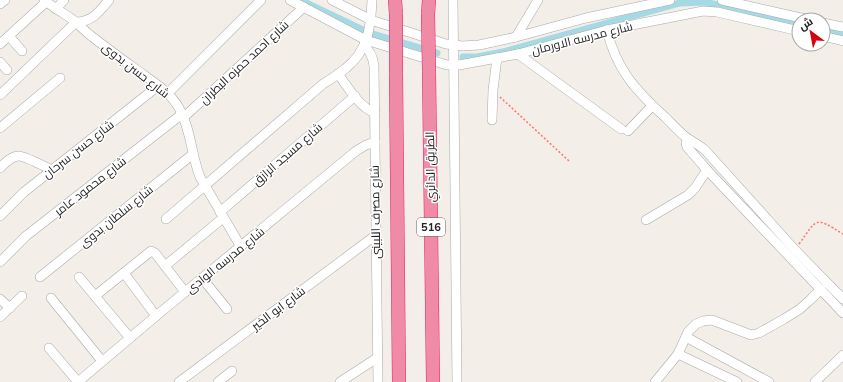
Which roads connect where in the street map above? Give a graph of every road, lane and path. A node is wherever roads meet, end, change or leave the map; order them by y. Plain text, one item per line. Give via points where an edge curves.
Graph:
1 (5, 0) edge
2 (64, 0) edge
3 (109, 0) edge
4 (260, 0) edge
5 (290, 0) edge
6 (332, 0) edge
7 (372, 0) edge
8 (396, 0) edge
9 (428, 0) edge
10 (453, 0) edge
11 (538, 0) edge
12 (670, 0) edge
13 (722, 0) edge
14 (45, 1) edge
15 (0, 4) edge
16 (304, 7) junction
17 (56, 9) junction
18 (791, 16) edge
19 (371, 20) junction
20 (76, 22) junction
21 (831, 25) edge
22 (843, 28) edge
23 (791, 29) edge
24 (607, 30) junction
25 (9, 36) junction
26 (516, 37) junction
27 (831, 38) edge
28 (843, 41) edge
29 (365, 43) junction
30 (0, 44) edge
31 (453, 45) junction
32 (22, 51) dead end
33 (518, 54) junction
34 (497, 58) junction
35 (0, 62) edge
36 (453, 65) junction
37 (8, 70) dead end
38 (338, 74) junction
39 (60, 78) dead end
40 (158, 86) junction
41 (493, 90) junction
42 (168, 93) junction
43 (0, 95) edge
44 (355, 96) junction
45 (652, 106) junction
46 (375, 113) junction
47 (183, 116) junction
48 (492, 120) dead end
49 (0, 128) edge
50 (688, 139) junction
51 (375, 142) junction
52 (193, 154) junction
53 (570, 161) dead end
54 (0, 168) edge
55 (52, 170) junction
56 (707, 170) junction
57 (205, 186) junction
58 (222, 215) junction
59 (0, 216) edge
60 (166, 219) dead end
61 (646, 220) dead end
62 (843, 234) edge
63 (376, 235) junction
64 (241, 247) junction
65 (795, 250) junction
66 (0, 262) edge
67 (165, 266) junction
68 (124, 273) junction
69 (40, 277) dead end
70 (79, 277) dead end
71 (202, 278) junction
72 (821, 289) junction
73 (185, 292) junction
74 (22, 296) dead end
75 (95, 296) junction
76 (51, 298) dead end
77 (0, 299) edge
78 (843, 299) edge
79 (10, 308) junction
80 (227, 309) dead end
81 (843, 313) edge
82 (156, 316) junction
83 (0, 317) edge
84 (686, 337) junction
85 (130, 338) junction
86 (48, 348) dead end
87 (678, 354) junction
88 (843, 355) edge
89 (377, 358) junction
90 (102, 361) junction
91 (232, 371) dead end
92 (78, 382) edge
93 (180, 382) edge
94 (218, 382) edge
95 (340, 382) edge
96 (378, 382) edge
97 (399, 382) edge
98 (433, 382) edge
99 (457, 382) edge
100 (655, 382) edge
101 (737, 382) edge
102 (769, 382) edge
103 (815, 382) edge

1 - 15 street
2 - 17 street
3 - 20 street via 89,20
4 - 42 street
5 - 16 street, شارع مدرسه الاورمان
6 - 19 street, شارع مدرسه الاورمان
7 - 19 street
8 - 97 highway, bridge
9 - 98 highway, الطريق الدائري / 516, bridge
10 - 31 street
11 - 26 street
12 - 26 street, شارع مدرسه الاورمان via 586,18
13 - 18 street
14 - 17 street, شارع حسن بدوى
14 - 25 street
16 - 29 street, شارع مدرسه الاورمان
16 - 47 street, شارع احمد حمزه البطران
17 - 20 street, شارع حسن بدوى
19 - 29 street
19 - 31 street, شارع مدرسه الاورمان
20 - 40 street, شارع حسن بدوى
20 - 43 street
21 - 22 street
23 - 24 street, شارع مدرسه الاورمان via 703,11
24 - 33 street, شارع مدرسه الاورمان
24 - 45 street via 612,50 622,70
25 - 30 street
25 - 32 street
26 - 31 street, شارع مدرسه الاورمان via 470,46
27 - 28 street
29 - 36 street, شارع مدرسه الاورمان
29 - 38 street via 358,57
29 - 46 street, شارع مصرف اللبينى via 374,61
31 - 36 street
33 - 34 street, شارع مدرسه الاورمان
33 - 45 street via 624,130
34 - 36 street, شارع مدرسه الاورمان
34 - 41 street
35 - 37 street
36 - 99 street
38 - 44 street
38 - 57 street via 323,84
39 - 49 street
40 - 42 street, شارع حسن بدوى
40 - 55 street, شارع حسن سرحان
41 - 48 street
41 - 53 path
42 - 47 street, شارع حسن بدوى
44 - 46 street via 366,109
44 - 58 street, شارع مسجد الرازق
45 - 50 street
46 - 51 street, شارع مصرف اللبينى
47 - 52 street, شارع حسن بدوى
47 - 66 street, شارع محمود عامر via 26,236
50 - 56 street via 687,147
50 - 65 street via 705,150
51 - 63 street, شارع مصرف اللبينى
51 - 64 street, شارع مدرسه الوادى via 356,151
52 - 57 street, شارع حسن بدوى
52 - 69 street, شارع سلطان بدوى
54 - 55 street via 14,157 20,156
55 - 59 street, شارع حسن سرحان via 24,192
56 - 61 street via 688,195
56 - 72 street
57 - 58 street, شارع حسن بدوى
57 - 60 street
58 - 64 street, شارع حسن بدوى
58 - 67 street, شارع مسجد الرازق
62 - 65 path via 819,221
63 - 89 street, شارع مصرف اللبينى
63 - 93 street, شارع ابو الخير
64 - 71 street, شارع مدرسه الوادى
65 - 78 street
67 - 68 street via 151,251
67 - 73 street
68 - 75 street
68 - 82 street
70 - 75 street
71 - 73 street, شارع مدرسه الوادى
71 - 80 street
72 - 81 street
72 - 84 street via 800,309 759,333 751,335 712,320 703,320 696,324
73 - 82 street, شارع مدرسه الوادى
74 - 79 street
75 - 85 street
76 - 90 street
77 - 79 street
79 - 83 street
82 - 85 street, شارع مدرسه الوادى
84 - 87 street
84 - 102 street
85 - 90 street, شارع مدرسه الوادى
86 - 92 street
87 - 100 street
87 - 101 street
88 - 103 street
89 - 95 street
89 - 96 street, شارع مصرف اللبينى
90 - 92 street, شارع مدرسه الوادى
91 - 94 street

